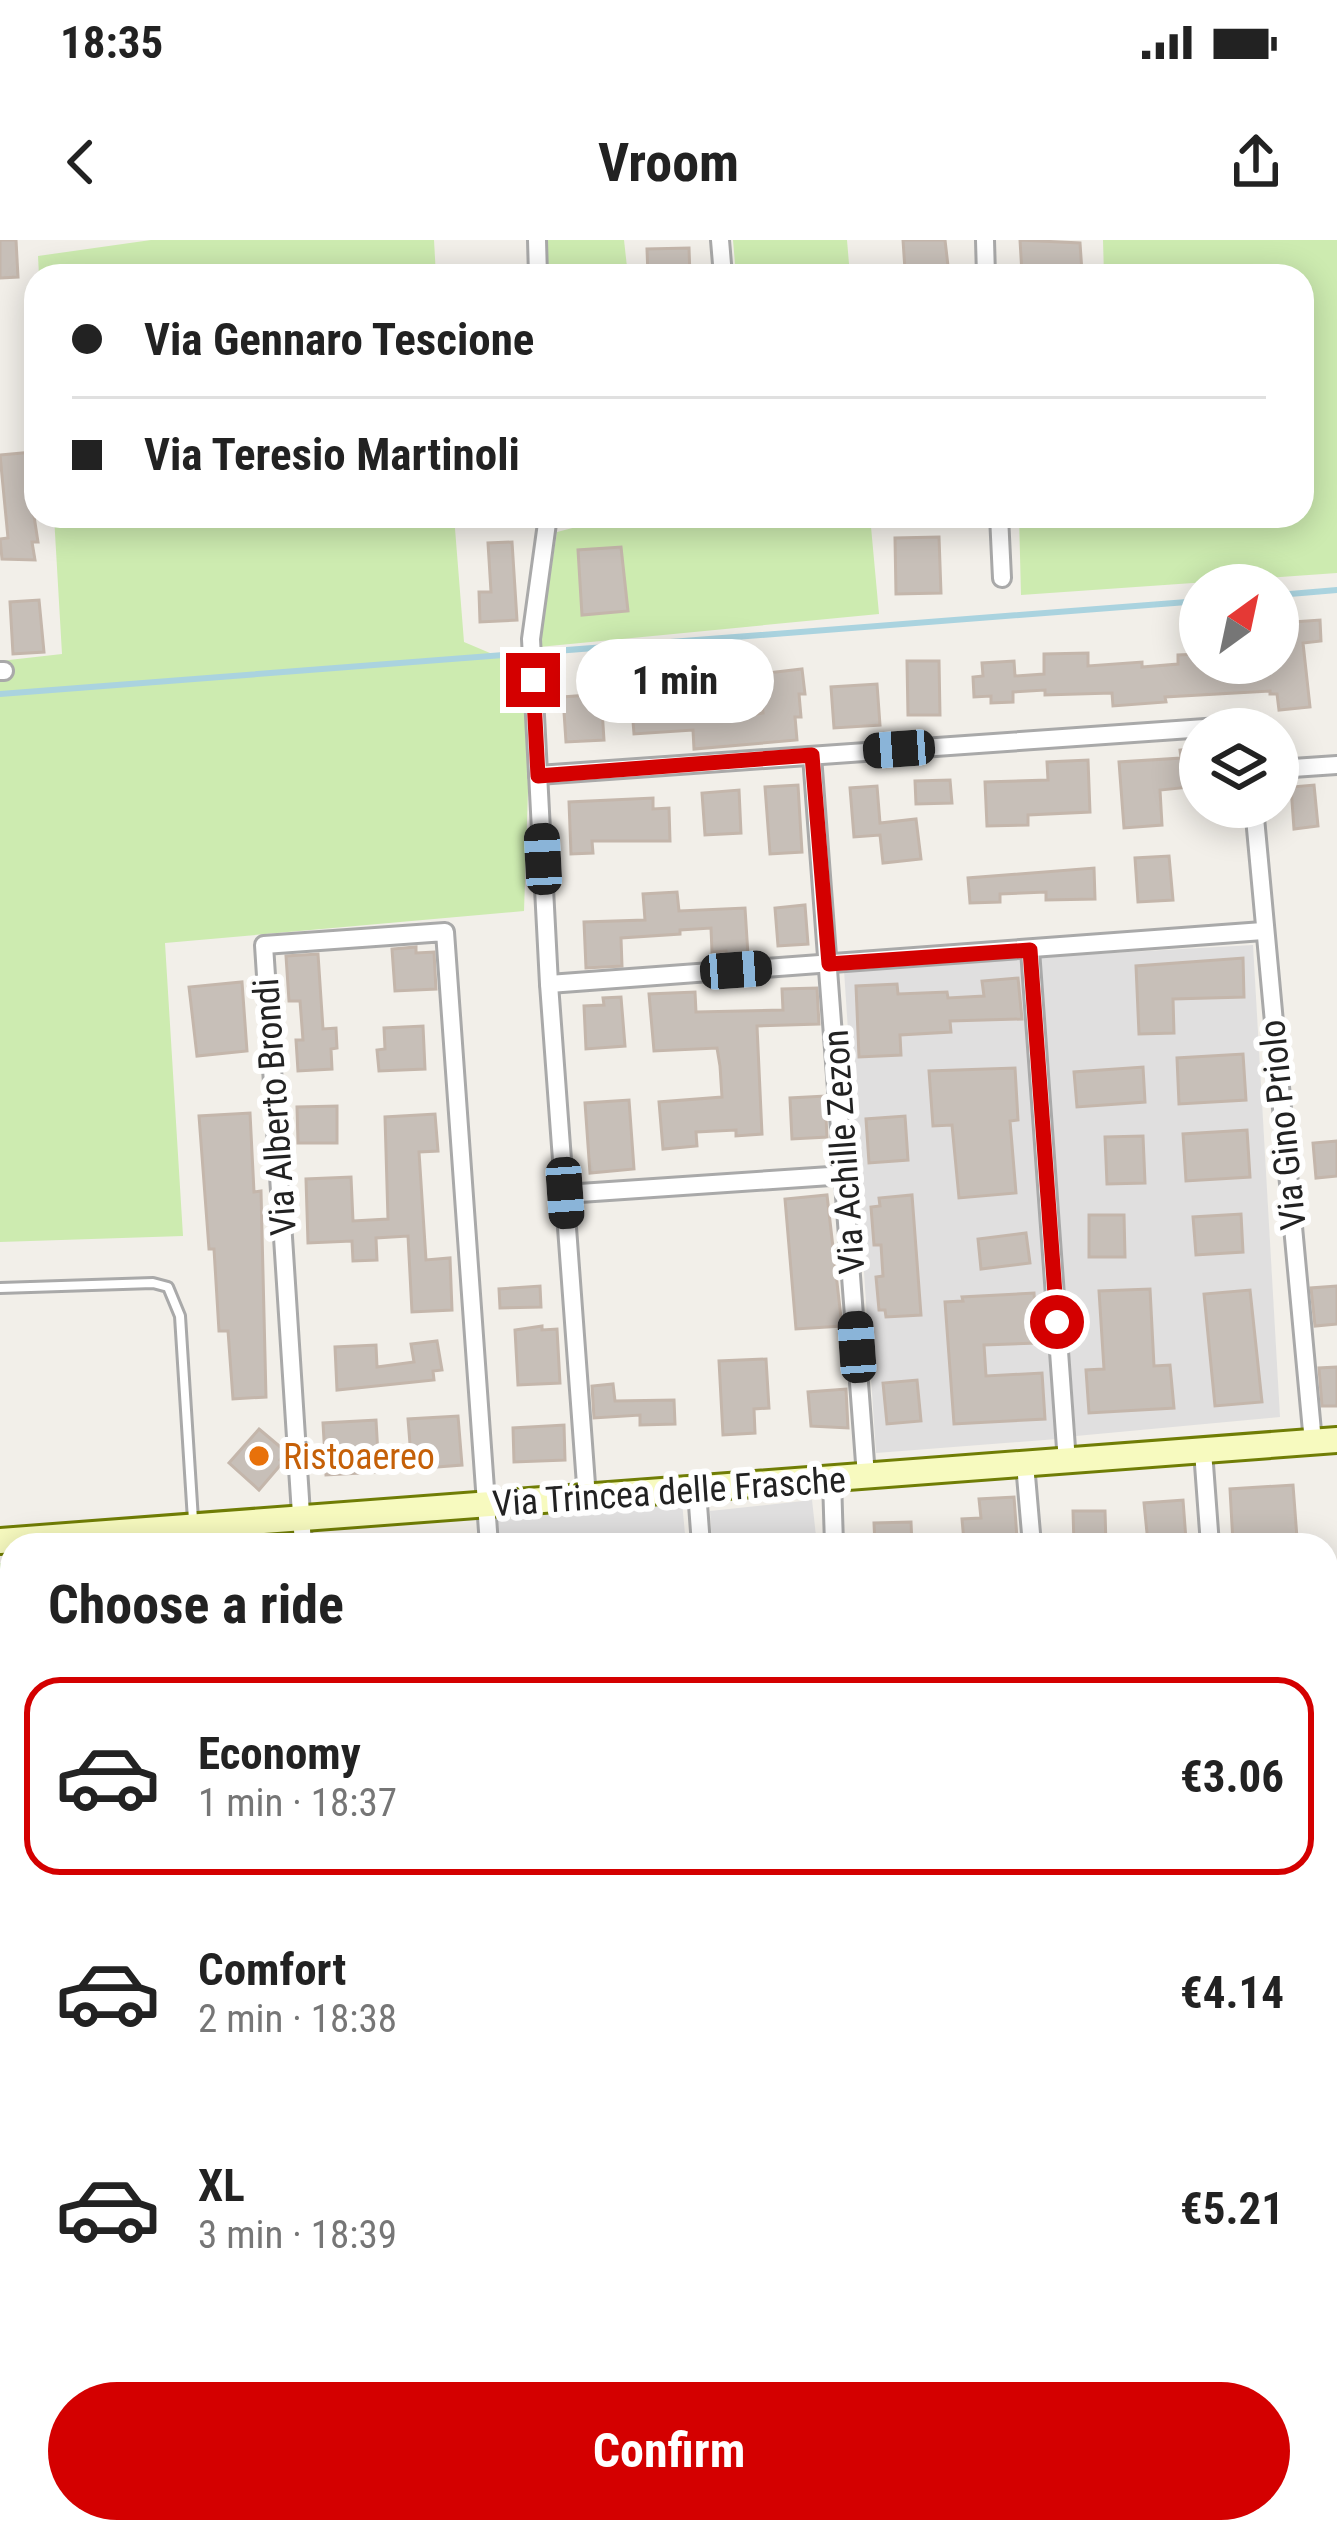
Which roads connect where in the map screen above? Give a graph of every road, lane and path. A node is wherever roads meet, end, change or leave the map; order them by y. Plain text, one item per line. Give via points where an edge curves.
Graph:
1 (546, 528) edge
2 (1000, 528) edge
3 (1002, 578) dead end
4 (1179, 730) edge
5 (812, 755) junction
6 (1337, 765) edge
7 (1299, 768) edge
8 (538, 776) junction
9 (1256, 828) edge
10 (1263, 931) junction
11 (1030, 950) junction
12 (829, 964) junction
13 (549, 984) junction
14 (845, 1175) junction
15 (565, 1193) junction
16 (0, 1288) edge
17 (1325, 1441) edge
18 (1203, 1450) junction
19 (1067, 1462) junction
20 (1025, 1464) junction
21 (866, 1476) junction
22 (832, 1479) junction
23 (697, 1490) junction
24 (587, 1498) junction
25 (487, 1505) junction
26 (194, 1528) junction
27 (302, 1532) edge
28 (119, 1533) edge
29 (488, 1533) edge
30 (700, 1533) edge
31 (834, 1533) edge
32 (1031, 1533) edge
33 (1209, 1533) edge

1 - 8 street via 531,639
2 - 3 street
4 - 5 street
5 - 8 street
5 - 12 street, Via Achille Zezon
6 - 7 street
8 - 13 street
9 - 10 street, Via Gino Priolo
10 - 11 street
10 - 17 street, Via Gino Priolo
11 - 12 street
11 - 19 street
12 - 13 street
12 - 14 street, Via Achille Zezon
13 - 15 street
14 - 15 street
14 - 21 street, Via Achille Zezon
15 - 24 street
16 - 26 lane via 168,1287 180,1316
17 - 18 street, Via Trincea delle Frasche
18 - 19 street, Via Trincea delle Frasche
18 - 33 street
19 - 20 street, Via Trincea delle Frasche
20 - 21 street, Via Trincea delle Frasche
20 - 32 street
21 - 22 street, Via Trincea delle Frasche
22 - 23 street, Via Trincea delle Frasche
22 - 31 street
23 - 24 street, Via Trincea delle Frasche
23 - 30 street
24 - 25 street, Via Trincea delle Frasche
25 - 27 street, Via Trincea delle Frasche
25 - 27 street, Via Alberto Brondi via 445,932 264,945
25 - 29 street
26 - 27 street, Via Trincea delle Frasche
26 - 28 street, Via Trincea delle Frasche

